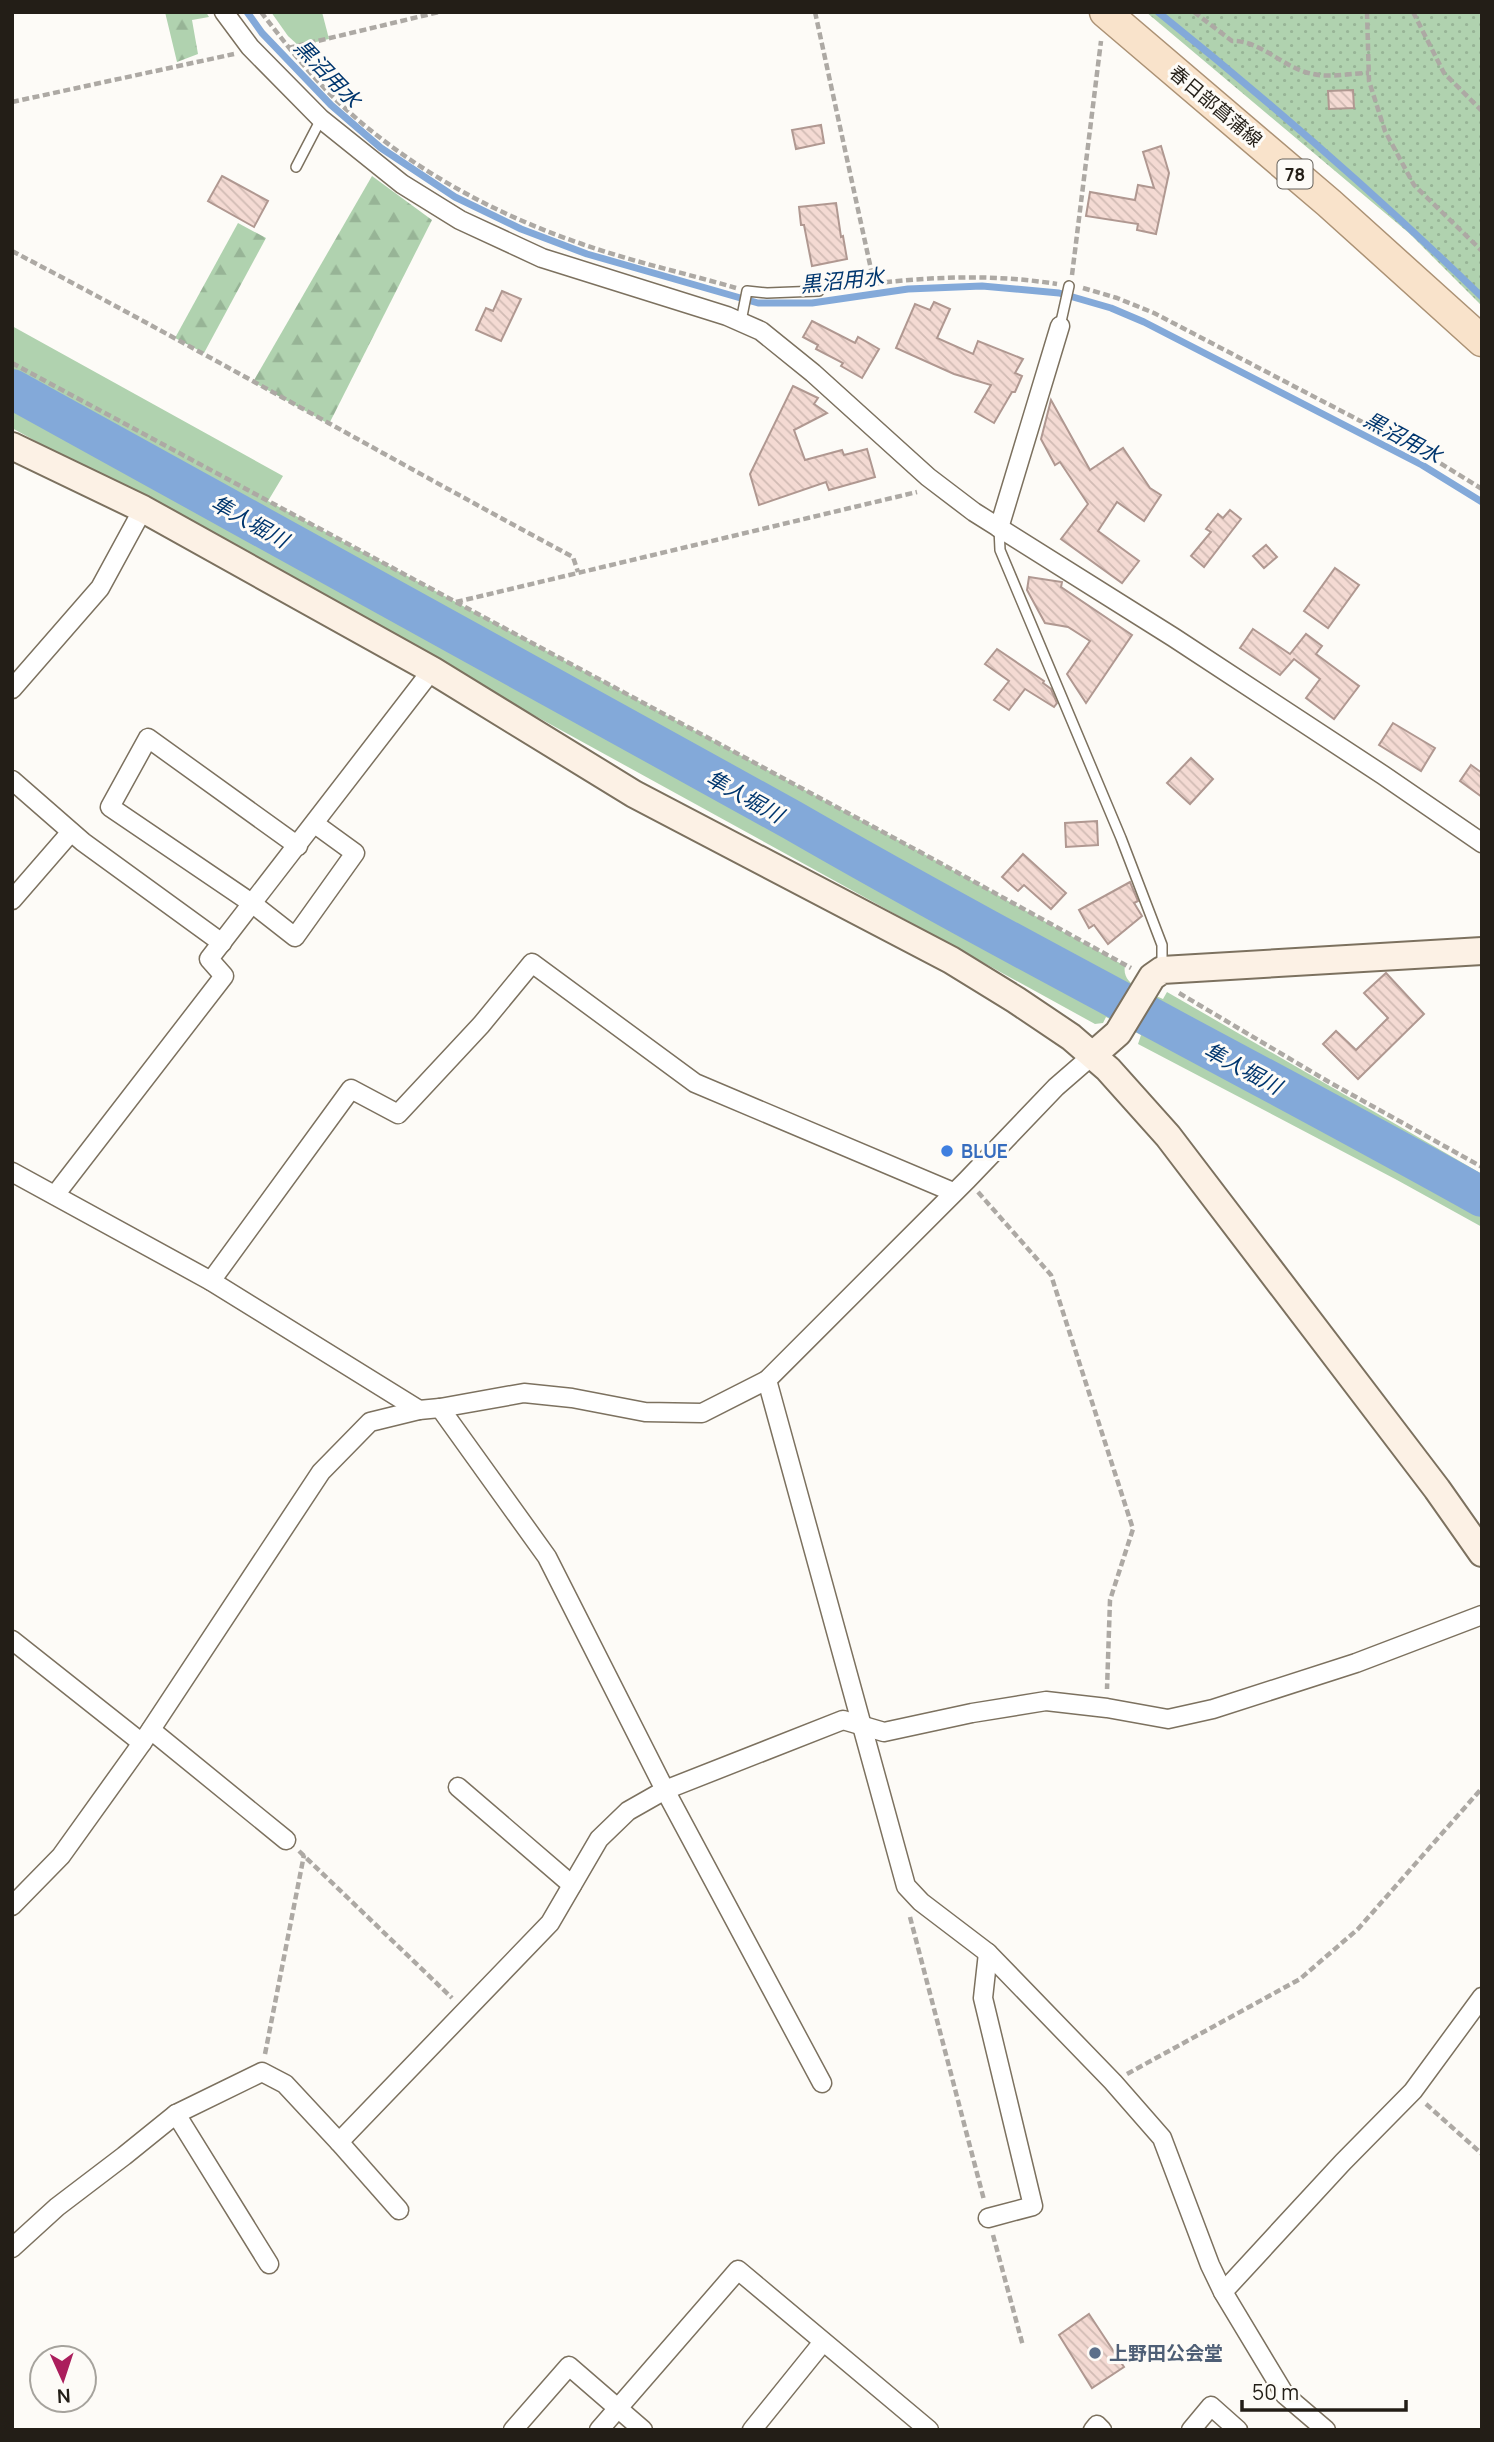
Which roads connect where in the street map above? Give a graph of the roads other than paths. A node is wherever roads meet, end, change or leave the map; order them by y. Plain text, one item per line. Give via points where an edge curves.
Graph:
1 (224, 12) edge
2 (1104, 23) edge
3 (321, 119) junction
4 (296, 167) dead end
5 (1068, 288) road end
6 (819, 291) road end
7 (742, 314) junction
8 (1060, 326) joint
9 (1482, 341) edge
10 (12, 446) edge
11 (143, 509) junction
12 (999, 528) junction
13 (432, 670) junction
14 (12, 689) edge
15 (12, 780) edge
16 (316, 824) junction
17 (71, 832) junction
18 (1482, 844) edge
19 (298, 846) junction
20 (12, 900) edge
21 (253, 904) junction
22 (222, 943) junction
23 (1482, 951) edge
24 (1153, 977) junction
25 (1094, 1054) junction
26 (12, 1172) edge
27 (953, 1192) junction
28 (55, 1195) junction
29 (211, 1281) junction
30 (768, 1380) junction
31 (440, 1408) junction
32 (419, 1410) junction
33 (1482, 1553) edge
34 (1482, 1615) edge
35 (12, 1640) edge
36 (862, 1727) junction
37 (147, 1736) junction
38 (458, 1787) dead end
39 (665, 1790) junction
40 (286, 1840) road end
41 (572, 1885) junction
42 (12, 1906) edge
43 (988, 1954) junction
44 (1482, 1997) edge
45 (822, 2083) dead end
46 (176, 2114) junction
47 (339, 2142) junction
48 (399, 2210) dead end
49 (988, 2218) road end
50 (12, 2248) edge
51 (269, 2264) dead end
52 (1223, 2292) junction
53 (823, 2342) junction
54 (617, 2407) junction
55 (917, 2426) edge
56 (513, 2430) edge
57 (599, 2430) edge
58 (643, 2430) edge
59 (752, 2430) edge
60 (1093, 2430) edge
61 (1102, 2430) edge
62 (1191, 2430) edge
63 (1238, 2430) edge
64 (1326, 2430) edge

1 - 3 street via 250,47
2 - 9 main road, 春日部菖蒲線 / 78 via 1329,202
3 - 4 lane
3 - 7 street via 402,184 460,220 542,258
5 - 8 lane
6 - 7 lane via 746,293
7 - 12 street via 928,477
8 - 12 street
10 - 11 street
11 - 13 street
11 - 14 street via 100,588
12 - 18 street via 1173,637
12 - 24 lane via 1000,550 1162,945
13 - 16 street
13 - 25 street via 634,794 951,960
15 - 17 street
16 - 19 street
16 - 21 street via 355,853 295,937
17 - 20 street
17 - 22 street
19 - 21 street
19 - 21 street via 148,738 110,807
21 - 22 street
22 - 28 street via 209,959 224,976
23 - 24 street
24 - 25 street via 1118,1034
25 - 27 street
25 - 33 street via 1177,1146
26 - 28 street
27 - 29 street via 695,1083 532,963 398,1114 351,1089
27 - 30 street
28 - 29 street
29 - 32 street
30 - 31 street via 702,1413 645,1412 524,1393
30 - 36 street
31 - 32 street
31 - 39 street via 547,1558
32 - 37 street via 370,1422 321,1472
34 - 36 street via 1356,1663 1168,1719 1046,1701 884,1732
35 - 37 street
36 - 39 street via 843,1720
36 - 43 street via 906,1886
37 - 40 street
37 - 42 street via 61,1856
38 - 41 street
39 - 41 street via 628,1811 599,1839
39 - 45 street
41 - 47 street via 550,1923
43 - 49 street via 983,1998 1033,2206
43 - 52 street via 1162,2138
44 - 52 street via 1413,2091
46 - 47 street via 262,2072 285,2084
46 - 50 street
46 - 51 street
47 - 48 street
52 - 64 street via 1285,2395
53 - 54 street via 738,2270
53 - 55 street
53 - 59 street
54 - 56 street via 569,2365
54 - 57 street
54 - 58 street
60 - 61 street via 1097,2425
62 - 63 street via 1211,2406

